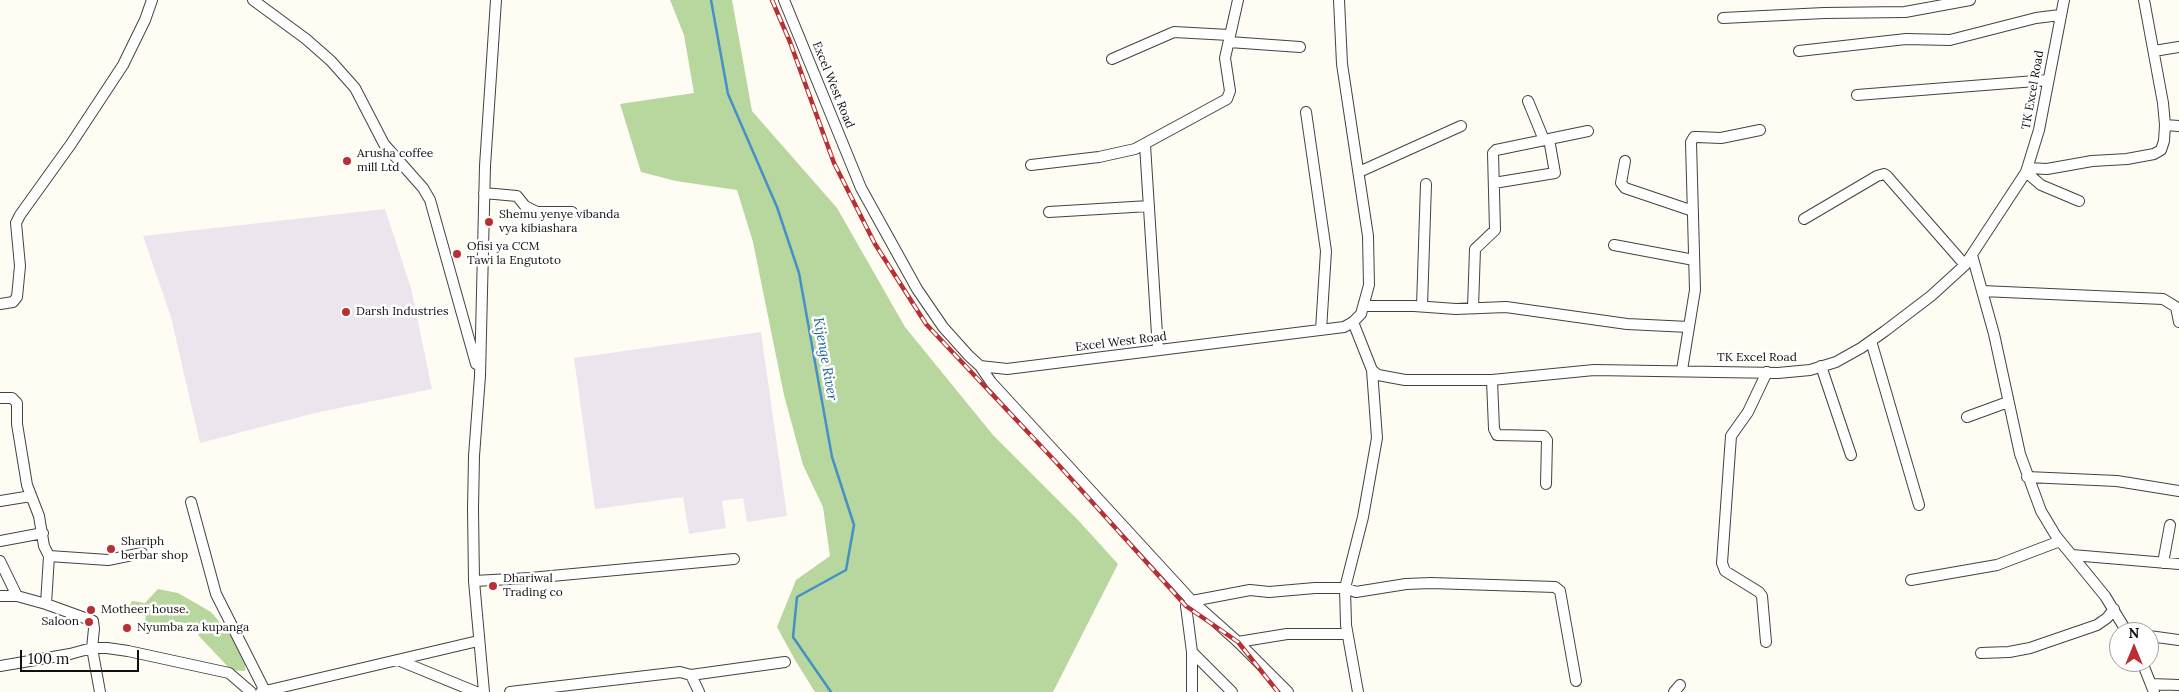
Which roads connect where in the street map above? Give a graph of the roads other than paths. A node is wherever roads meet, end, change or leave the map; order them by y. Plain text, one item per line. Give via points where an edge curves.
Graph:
1 (152, 0) edge
2 (253, 0) edge
3 (496, 0) edge
4 (784, 0) edge
5 (1238, 0) edge
6 (1339, 0) edge
7 (1970, 0) edge
8 (2064, 0) edge
9 (2144, 0) edge
10 (2060, 15) junction
11 (1723, 18) dead end
12 (1229, 39) junction
13 (1300, 47) dead end
14 (2179, 47) edge
15 (1799, 51) dead end
16 (2154, 51) junction
17 (1112, 60) dead end
18 (2048, 80) junction
19 (1857, 95) dead end
20 (1528, 101) dead end
21 (1306, 112) dead end
22 (2165, 125) junction
23 (1461, 126) dead end
24 (2179, 126) edge
25 (1760, 130) dead end
26 (1588, 131) dead end
27 (1546, 140) junction
28 (1145, 145) junction
29 (1625, 161) dead end
30 (1031, 164) dead end
31 (2027, 170) junction
32 (1359, 172) junction
33 (1494, 183) junction
34 (1426, 184) dead end
35 (484, 192) junction
36 (2079, 201) dead end
37 (1149, 206) junction
38 (1693, 211) junction
39 (572, 212) dead end
40 (1048, 212) dead end
41 (1804, 219) dead end
42 (1614, 245) dead end
43 (1972, 255) junction
44 (1694, 260) junction
45 (1965, 265) junction
46 (1982, 291) junction
47 (0, 304) edge
48 (2178, 304) edge
49 (1365, 306) junction
50 (1422, 306) junction
51 (1472, 308) junction
52 (1353, 322) junction
53 (2179, 322) edge
54 (1689, 327) junction
55 (1322, 330) junction
56 (1871, 341) junction
57 (1158, 350) junction
58 (980, 366) junction
59 (1821, 366) junction
60 (1372, 370) junction
61 (1682, 370) junction
62 (1766, 372) junction
63 (480, 376) junction
64 (1492, 380) junction
65 (0, 398) edge
66 (2008, 402) junction
67 (1967, 417) dead end
68 (1851, 455) dead end
69 (2027, 477) junction
70 (1546, 484) dead end
71 (2179, 491) edge
72 (31, 496) junction
73 (0, 501) edge
74 (191, 502) dead end
75 (1919, 505) dead end
76 (2170, 525) dead end
77 (43, 533) junction
78 (0, 541) edge
79 (2060, 541) junction
80 (142, 553) dead end
81 (2072, 555) junction
82 (49, 556) junction
83 (734, 559) dead end
84 (0, 561) edge
85 (2164, 562) junction
86 (2179, 564) edge
87 (1911, 580) dead end
88 (474, 581) junction
89 (1345, 588) junction
90 (0, 596) edge
91 (17, 596) junction
92 (46, 604) junction
93 (1189, 604) junction
94 (2114, 609) junction
95 (2121, 622) edge
96 (1347, 634) junction
97 (2159, 637) edge
98 (2179, 640) edge
99 (478, 641) junction
100 (1238, 642) junction
101 (1766, 642) dead end
102 (92, 648) junction
103 (1192, 652) junction
104 (1981, 653) dead end
105 (398, 660) junction
106 (785, 662) dead end
107 (0, 666) edge
108 (2146, 672) edge
109 (691, 674) junction
110 (1576, 681) dead end
111 (2179, 684) edge
112 (2152, 688) edge
113 (263, 691) edge
114 (100, 692) edge
115 (251, 692) edge
116 (476, 692) edge
117 (484, 692) edge
118 (510, 692) edge
119 (699, 692) edge
120 (1192, 692) edge
121 (1232, 692) edge
122 (1288, 692) edge
123 (1358, 692) edge

1 - 47 street via 123,65 72,144 20,215 16,223 20,266 17,297 13,302
2 - 63 street via 331,61 355,88 384,144 423,188 430,200
3 - 35 street
4 - 58 street, Excel West Road via 861,188 917,289 944,327
5 - 12 street
6 - 32 street via 1341,57
7 - 11 street via 1905,12
8 - 10 street, TK Excel Road
9 - 16 street
10 - 15 street via 1950,40 1906,38
10 - 18 street, TK Excel Road
12 - 13 street
12 - 17 street via 1174,32
12 - 28 street via 1224,62 1229,97
14 - 16 street
16 - 22 street
18 - 19 street
18 - 31 street, TK Excel Road via 2039,130
20 - 27 street
21 - 55 street via 1326,251
22 - 24 street
22 - 31 street via 2163,147 2154,154
23 - 32 street
25 - 38 street via 1720,138 1692,139
26 - 27 street
27 - 33 street via 1496,150 1492,156
27 - 33 street via 1555,173
28 - 30 street via 1103,157
28 - 37 street
29 - 38 street via 1621,183 1625,188
31 - 36 street via 2041,185
31 - 43 street, TK Excel Road
32 - 49 street via 1370,255
33 - 51 street via 1495,230 1475,249
34 - 50 street
35 - 39 street via 517,196 525,206 537,212
35 - 63 street
37 - 40 street
37 - 57 street
38 - 44 street
41 - 45 street via 1884,174
42 - 44 street
43 - 45 street, TK Excel Road
43 - 46 street
44 - 54 street via 1695,290
45 - 56 street, TK Excel Road via 1931,296
46 - 48 street via 2163,299
46 - 66 street
48 - 53 street
49 - 50 street
49 - 52 street
50 - 51 street
51 - 54 street via 1506,307 1611,322
52 - 55 street, Excel West Road via 1344,327
52 - 60 street
54 - 61 street
55 - 57 street, Excel West Road
56 - 59 street, TK Excel Road via 1836,362
56 - 75 street
57 - 58 street, Excel West Road via 1007,369
58 - 93 street
59 - 62 street, TK Excel Road via 1810,370
59 - 68 street
60 - 64 street, TK Excel Road via 1378,375 1405,380
60 - 89 street via 1377,438 1362,524
61 - 62 street, TK Excel Road
61 - 64 street, TK Excel Road via 1594,370
62 - 101 street via 1751,406 1731,436 1722,564 1725,571 1762,596
63 - 88 street via 474,456
64 - 70 street via 1497,435 1544,436 1547,440
65 - 72 street via 12,398 16,403 16,424
66 - 67 street
66 - 69 street
69 - 71 street via 2117,481
69 - 79 street via 2041,511
72 - 73 street
72 - 77 street
74 - 113 street via 216,594
76 - 85 street
77 - 78 street
77 - 82 street
79 - 81 street
79 - 87 street via 1997,565
80 - 82 street via 108,560
81 - 85 street
81 - 94 street
82 - 92 street
83 - 88 street
84 - 91 street
85 - 86 street
88 - 99 street
89 - 93 street via 1250,590
89 - 96 street
89 - 110 street via 1356,592 1431,583 1555,587 1560,591
90 - 91 street
91 - 92 street
92 - 102 street via 93,621
93 - 100 street
93 - 103 street
94 - 95 street
94 - 104 street via 2098,625 2030,648
96 - 100 street via 1287,634
96 - 123 street
97 - 98 street
99 - 105 street
99 - 117 street
100 - 122 street
102 - 107 street
102 - 114 street
102 - 115 street via 128,651 229,674
103 - 120 street
103 - 121 street
105 - 113 street
105 - 116 street
106 - 109 street
108 - 112 street
109 - 118 street via 680,672
109 - 119 street
111 - 112 street

